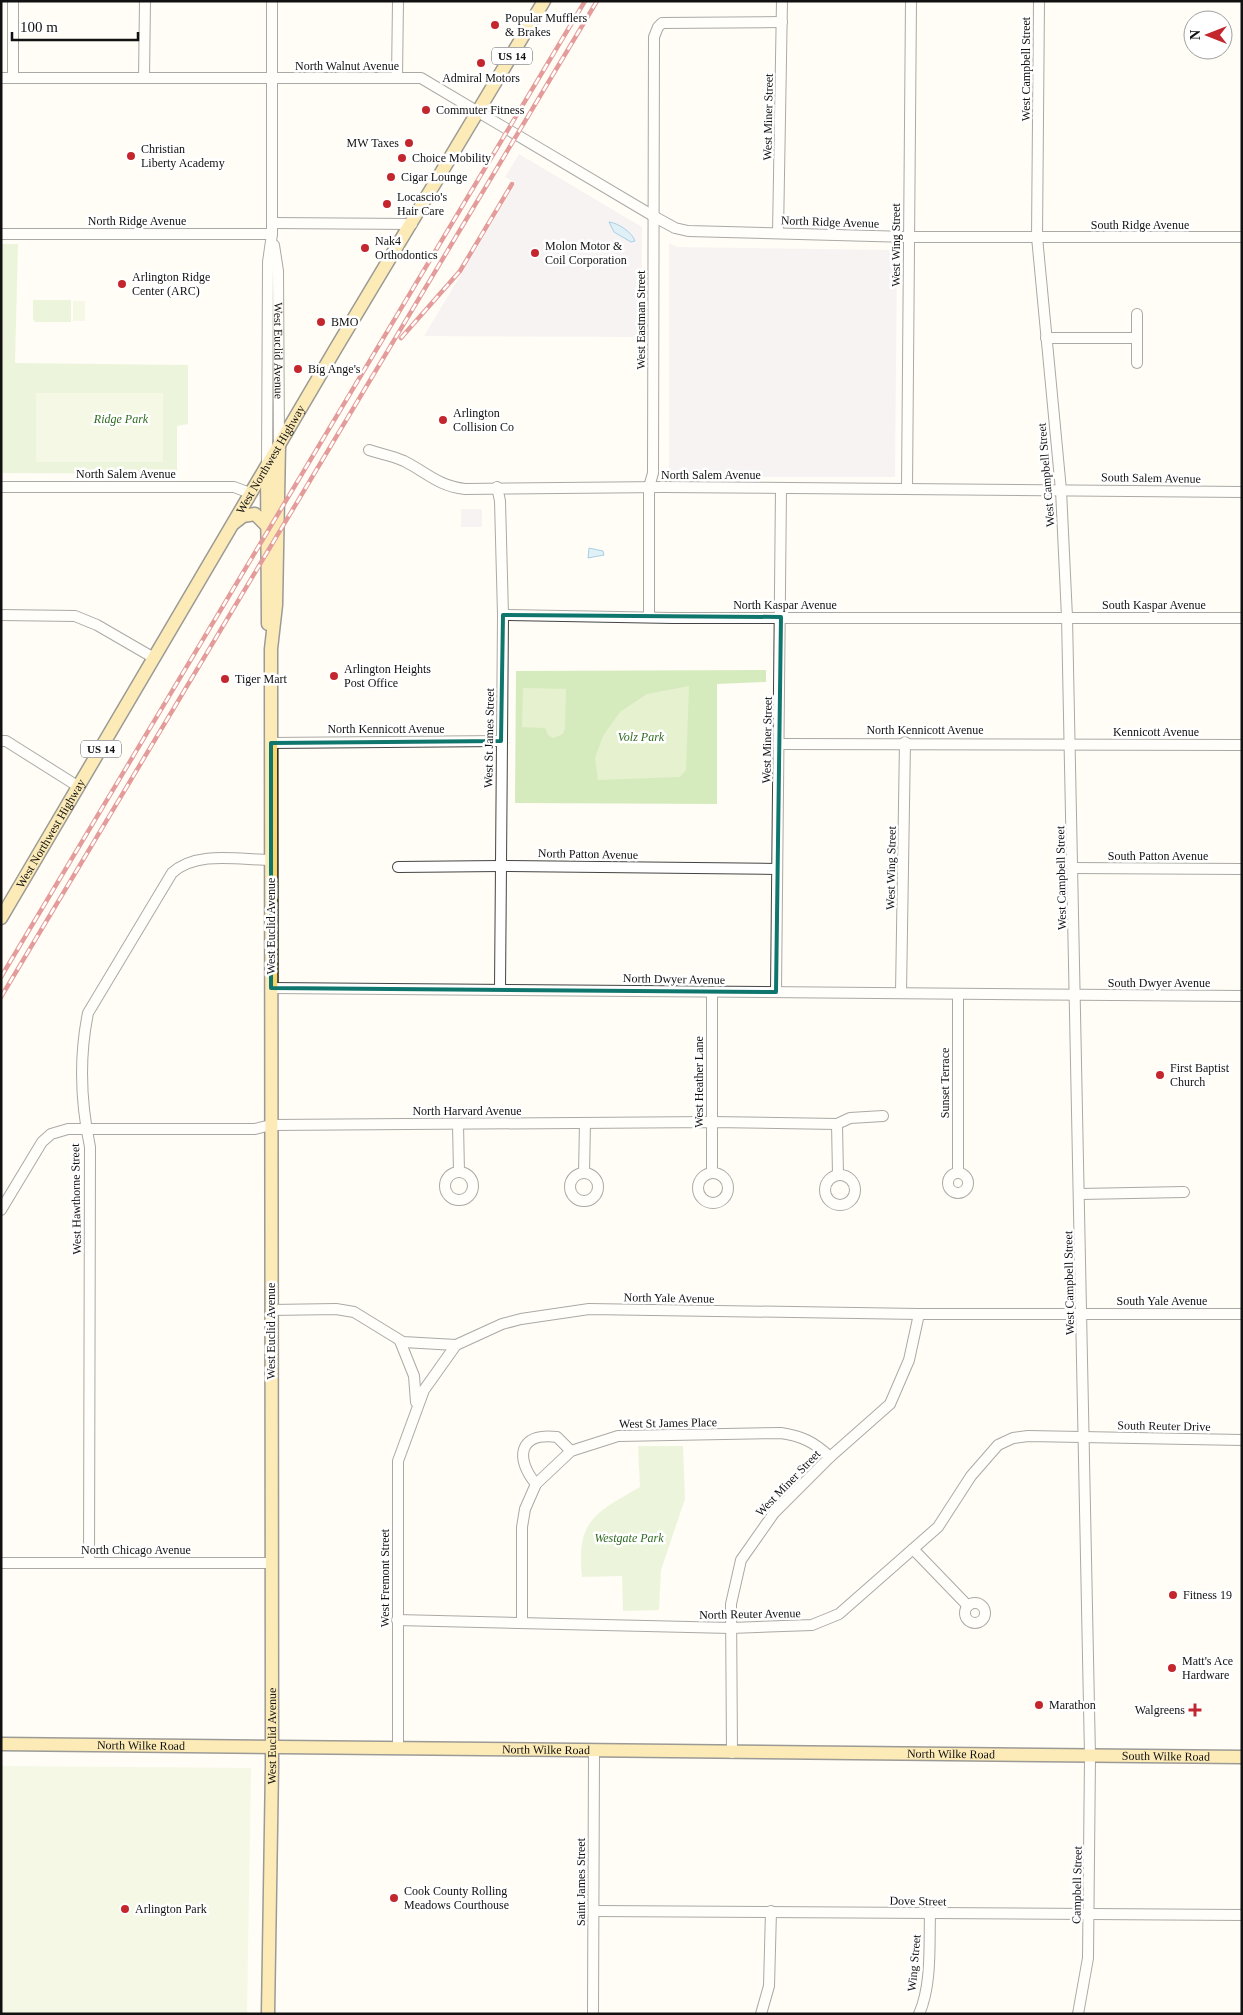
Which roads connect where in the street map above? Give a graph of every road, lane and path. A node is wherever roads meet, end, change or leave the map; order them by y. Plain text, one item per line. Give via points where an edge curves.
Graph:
1 (13, 1) edge
2 (145, 1) edge
3 (272, 1) edge
4 (398, 1) edge
5 (544, 1) edge
6 (782, 1) edge
7 (910, 1) edge
8 (1039, 1) edge
9 (782, 22) junction
10 (1, 78) edge
11 (13, 78) junction
12 (144, 78) junction
13 (397, 78) junction
14 (272, 79) junction
15 (479, 111) junction
16 (655, 217) junction
17 (272, 223) junction
18 (412, 224) junction
19 (778, 233) junction
20 (1, 234) edge
21 (272, 234) junction
22 (909, 237) junction
23 (1037, 237) junction
24 (1242, 238) edge
25 (1137, 314) dead end
26 (1046, 338) junction
27 (1137, 338) junction
28 (1137, 363) dead end
29 (280, 445) junction
30 (370, 450) dead end
31 (267, 466) junction
32 (1, 487) edge
33 (497, 487) junction
34 (649, 487) junction
35 (781, 488) junction
36 (907, 490) junction
37 (1061, 490) junction
38 (1242, 492) edge
39 (250, 493) junction
40 (232, 525) junction
41 (267, 526) junction
42 (1, 615) edge
43 (503, 615) junction
44 (649, 618) junction
45 (781, 618) junction
46 (1067, 618) junction
47 (1242, 618) edge
48 (271, 649) junction
49 (154, 658) junction
50 (1, 741) edge
51 (501, 742) junction
52 (905, 742) junction
53 (271, 743) junction
54 (1070, 743) junction
55 (780, 744) junction
56 (1242, 745) edge
57 (79, 787) junction
58 (271, 860) junction
59 (500, 866) junction
60 (398, 867) dead end
61 (1073, 868) junction
62 (777, 869) junction
63 (1242, 869) edge
64 (2, 914) edge
65 (271, 988) junction
66 (500, 990) junction
67 (712, 992) junction
68 (776, 992) junction
69 (901, 994) junction
70 (958, 994) junction
71 (1076, 995) junction
72 (1242, 996) edge
73 (883, 1116) dead end
74 (712, 1122) junction
75 (585, 1123) junction
76 (458, 1124) junction
77 (837, 1124) junction
78 (271, 1125) junction
79 (86, 1128) junction
80 (459, 1172) dead end
81 (958, 1172) dead end
82 (584, 1173) dead end
83 (712, 1173) dead end
84 (838, 1175) dead end
85 (1184, 1192) dead end
86 (1080, 1194) junction
87 (1, 1210) edge
88 (271, 1310) junction
89 (1081, 1313) junction
90 (919, 1314) junction
91 (1242, 1314) edge
92 (400, 1341) junction
93 (456, 1345) junction
94 (415, 1410) junction
95 (1085, 1437) junction
96 (1242, 1440) edge
97 (571, 1451) junction
98 (830, 1457) junction
99 (536, 1484) junction
100 (913, 1550) junction
101 (1, 1563) edge
102 (89, 1563) junction
103 (271, 1563) junction
104 (968, 1606) dead end
105 (398, 1620) junction
106 (522, 1622) junction
107 (731, 1628) junction
108 (1, 1744) edge
109 (272, 1747) junction
110 (398, 1749) junction
111 (594, 1751) junction
112 (732, 1753) junction
113 (1090, 1756) junction
114 (1242, 1757) edge
115 (594, 1911) junction
116 (771, 1911) junction
117 (930, 1914) junction
118 (1242, 1915) edge
119 (1089, 1916) junction
120 (268, 2014) edge
121 (592, 2014) edge
122 (761, 2014) edge
123 (919, 2014) edge
124 (1078, 2014) edge

1 - 11 street
2 - 12 street
3 - 14 street, West Euclid Avenue
4 - 13 street
5 - 15 main road, West Northwest Highway / US 14
6 - 9 street, West Miner Street
7 - 22 street, West Wing Street
8 - 23 street, West Campbell Street
9 - 16 street, West Eastman Street via 660,24 654,37
9 - 19 street, West Miner Street
10 - 11 street, North Walnut Avenue
11 - 12 street, North Walnut Avenue
12 - 14 street, North Walnut Avenue
13 - 14 street, North Walnut Avenue
13 - 15 street, North Walnut Avenue via 421,78
14 - 17 street, West Euclid Avenue
15 - 16 street, North Walnut Avenue
15 - 18 main road, West Northwest Highway / US 14
16 - 19 street, North Ridge Avenue via 688,231
16 - 34 street, West Eastman Street via 653,472
17 - 18 street
17 - 21 street, West Euclid Avenue
18 - 29 main road, West Northwest Highway / US 14
19 - 22 street, North Ridge Avenue
20 - 21 street, North Ridge Avenue
21 - 29 street, West Euclid Avenue via 278,271
21 - 31 street, West Euclid Avenue via 268,262
22 - 23 street, North Ridge Avenue
22 - 36 street, West Wing Street
23 - 24 street, South Ridge Avenue
23 - 26 street, West Campbell Street
25 - 27 street
26 - 27 street
26 - 37 street, West Campbell Street
27 - 28 street
29 - 31 main road, West Northwest Highway / US 14
29 - 48 main road, West Euclid Avenue via 276,604
30 - 33 street, North Salem Avenue via 404,462 432,480 453,488
31 - 39 main road, West Northwest Highway / US 14
31 - 41 main road, West Euclid Avenue
32 - 39 street, North Salem Avenue via 234,487
33 - 34 street, North Salem Avenue
33 - 43 street, West St James Street via 502,538
34 - 35 street, North Salem Avenue
34 - 44 street, West Eastman Street
35 - 36 street, North Salem Avenue
35 - 45 street, West Miner Street
36 - 37 street, North Salem Avenue
37 - 38 street, South Salem Avenue
37 - 46 street, West Campbell Street
39 - 40 main road, West Northwest Highway / US 14
40 - 41 main road via 243,516 255,514
40 - 49 main road, West Northwest Highway / US 14
41 - 48 main road, West Euclid Avenue via 267,613
42 - 49 street via 75,616
43 - 44 street, North Kaspar Avenue
43 - 51 street, West St James Street
44 - 45 street, North Kaspar Avenue
45 - 46 street, North Kaspar Avenue
45 - 55 street, West Miner Street
46 - 47 street, South Kaspar Avenue
46 - 54 street, West Campbell Street
48 - 53 main road, West Euclid Avenue
49 - 57 main road, West Northwest Highway / US 14
50 - 57 street via 6,741
51 - 53 street, North Kennicott Avenue
51 - 59 street, West St James Street
52 - 54 street, North Kennicott Avenue
52 - 55 street, North Kennicott Avenue
52 - 69 street, West Wing Street
53 - 58 main road, West Euclid Avenue
54 - 56 street, Kennicott Avenue
54 - 61 street, West Campbell Street
55 - 62 street, West Miner Street
57 - 64 main road, West Northwest Highway / US 14
58 - 65 main road, West Euclid Avenue
58 - 79 street, West Hawthorne Street via 201,859 172,873 88,1013 84,1032 82,1099
59 - 60 street, North Patton Avenue
59 - 62 street, North Patton Avenue
59 - 66 street, West St James Street
61 - 63 street, South Patton Avenue
61 - 71 street, West Campbell Street
62 - 68 street, West Miner Street
65 - 66 street, North Dwyer Avenue
65 - 78 main road, West Euclid Avenue
66 - 67 street, North Dwyer Avenue
67 - 68 street, North Dwyer Avenue
67 - 74 street, West Heather Lane
68 - 69 street, North Dwyer Avenue
69 - 70 street, North Dwyer Avenue
70 - 71 street, North Dwyer Avenue
70 - 81 street, Sunset Terrace
71 - 72 street, South Dwyer Avenue
71 - 86 street, West Campbell Street
73 - 77 street, North Harvard Avenue via 850,1118
74 - 75 street, North Harvard Avenue
74 - 77 street, North Harvard Avenue
74 - 83 street, West Heather Lane
75 - 76 street, North Harvard Avenue
75 - 82 street
76 - 78 street, North Harvard Avenue
76 - 80 street
77 - 84 street
78 - 79 street, North Harvard Avenue via 255,1129
78 - 88 main road, West Euclid Avenue
79 - 87 street, North Harvard Avenue via 52,1134 42,1142
79 - 102 street, West Hawthorne Street via 90,1147
85 - 86 street
86 - 89 street, West Campbell Street
88 - 92 street, North Yale Avenue via 336,1309 354,1312
88 - 103 main road, West Euclid Avenue
89 - 90 street, North Yale Avenue
89 - 91 street, South Yale Avenue
89 - 95 street, West Campbell Street
90 - 93 street, North Yale Avenue via 590,1310 521,1319
90 - 98 street, West Miner Street via 909,1360 890,1404
92 - 93 street, North Yale Avenue
92 - 94 street, West Fremont Street via 414,1376
93 - 94 street, West Fremont Street via 424,1390
94 - 105 street, West Fremont Street via 398,1461
95 - 96 street, South Reuter Drive
95 - 100 street, North Reuter Avenue via 1028,1436 998,1444 938,1527
95 - 113 street, West Campbell Street
97 - 98 street, West St James Place via 618,1436 781,1433 811,1440
97 - 99 street, West St James Place
97 - 99 street via 557,1437 537,1436 528,1442 522,1451 522,1462
98 - 107 street, West Miner Street via 774,1513 741,1560 731,1604
99 - 106 street, West St James Place via 525,1509 522,1527
100 - 104 street
100 - 107 street, North Reuter Avenue via 839,1614 826,1620 812,1625
101 - 102 street, North Chicago Avenue
102 - 103 street, North Chicago Avenue
103 - 109 main road, West Euclid Avenue
105 - 106 street, North Reuter Avenue
105 - 110 street, West Fremont Street
106 - 107 street, North Reuter Avenue
107 - 112 street, West Miner Street
108 - 109 main road, North Wilke Road
109 - 110 main road, North Wilke Road
109 - 120 main road, West Euclid Avenue
110 - 111 main road, North Wilke Road
111 - 112 main road, North Wilke Road
111 - 115 street, Saint James Street
112 - 113 main road, North Wilke Road
113 - 114 main road, South Wilke Road
113 - 119 street, Campbell Street
115 - 116 street, Dove Street
115 - 121 street, Saint James Street
116 - 117 street, Dove Street
116 - 122 street via 769,1986
117 - 119 street, Dove Street
117 - 123 street, Wing Street via 927,1980
118 - 119 street, Dove Street
119 - 124 street, Campbell Street via 1086,1976

